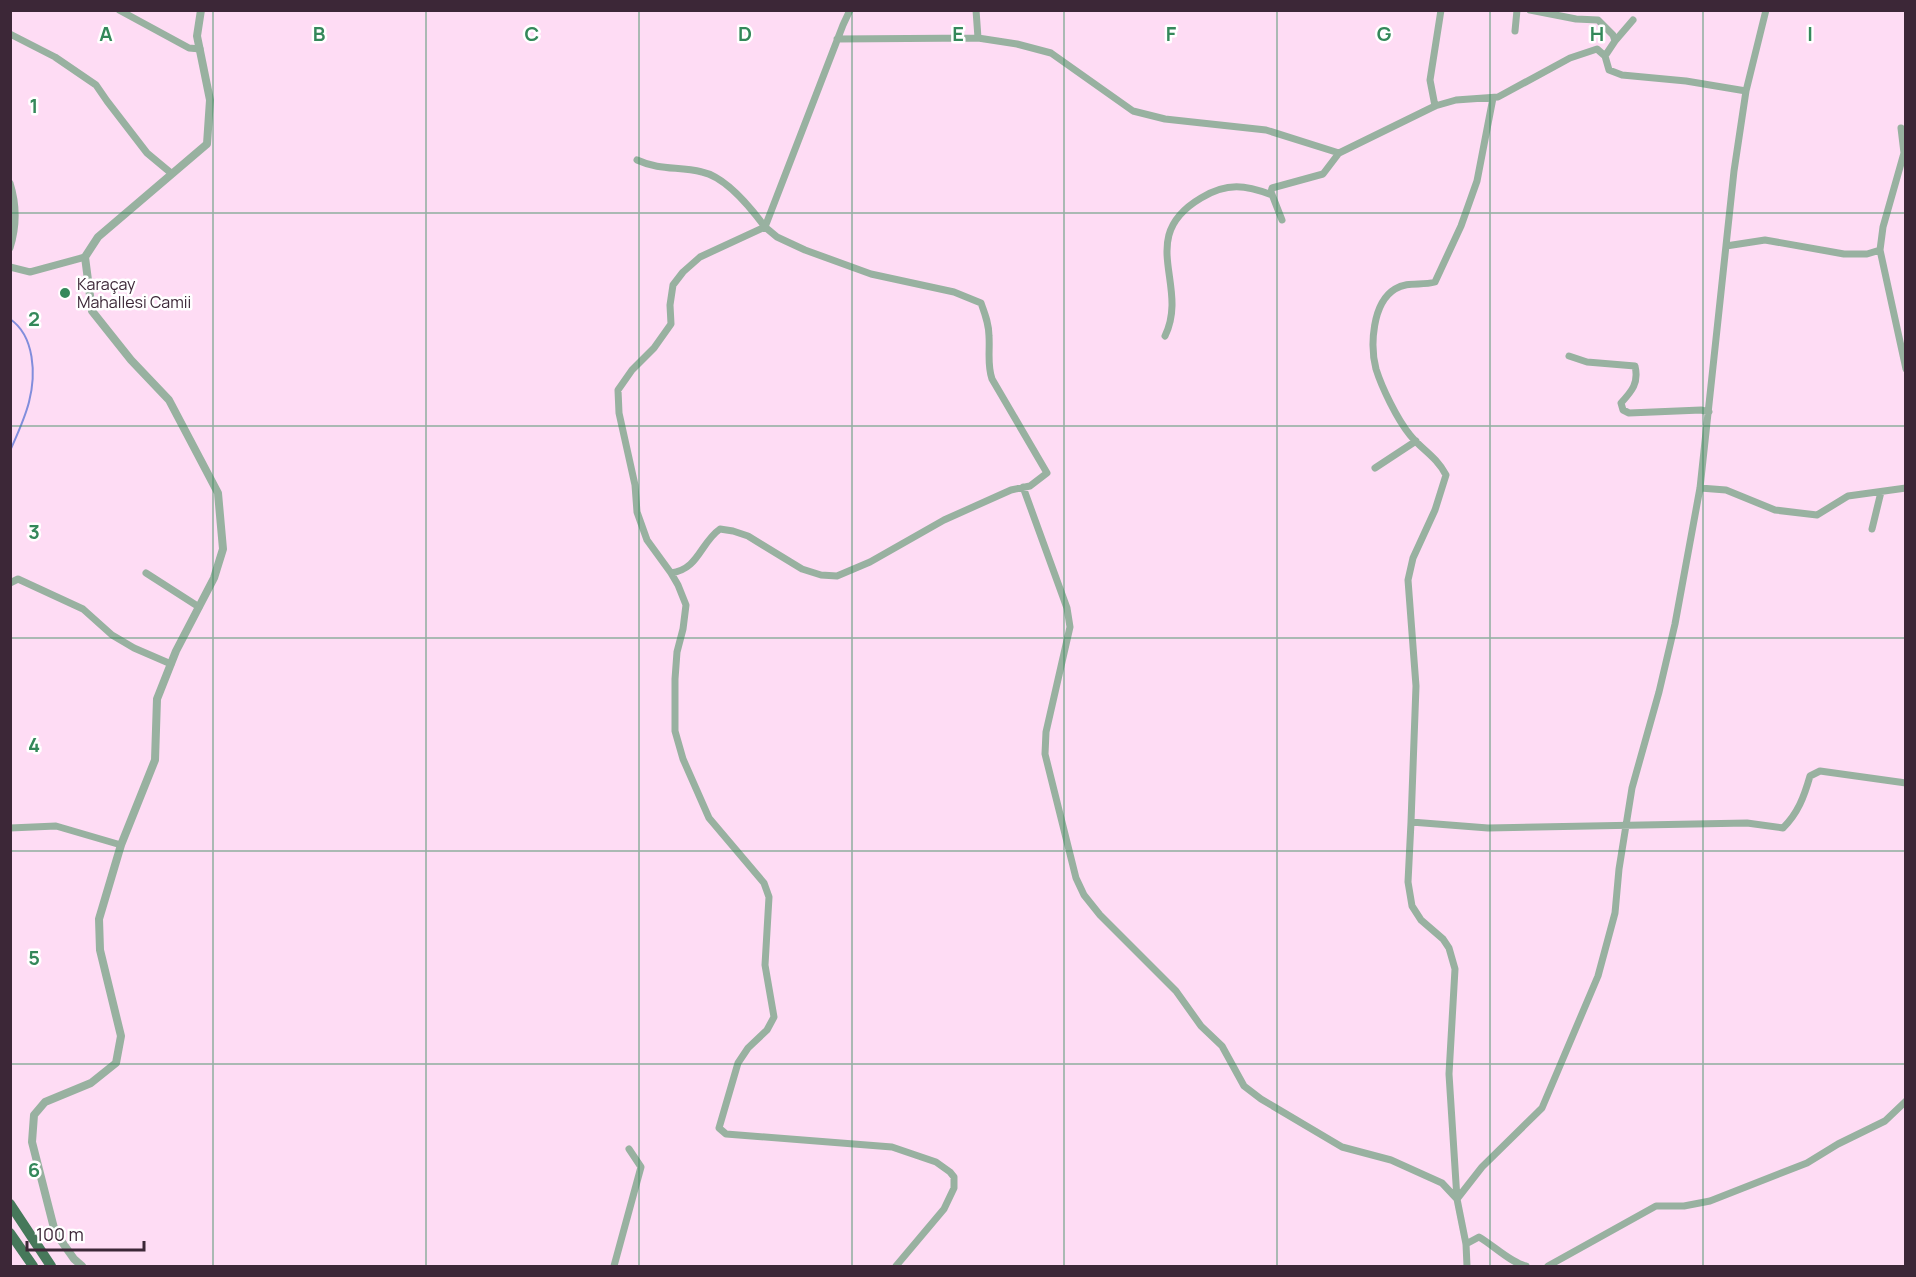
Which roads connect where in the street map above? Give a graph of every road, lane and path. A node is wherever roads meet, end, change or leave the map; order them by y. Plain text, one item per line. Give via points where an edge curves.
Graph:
1 (118, 10) edge
2 (201, 10) edge
3 (850, 10) edge
4 (976, 10) edge
5 (1441, 10) edge
6 (1517, 10) edge
7 (1530, 10) edge
8 (1766, 10) edge
9 (1633, 20) dead end
10 (1515, 31) dead end
11 (10, 34) edge
12 (978, 38) junction
13 (837, 39) junction
14 (1615, 41) junction
15 (200, 50) junction
16 (1605, 56) junction
17 (1746, 91) junction
18 (1493, 98) junction
19 (1435, 106) junction
20 (1901, 128) dead end
21 (1339, 153) junction
22 (637, 160) dead end
23 (171, 173) junction
24 (10, 183) edge
25 (1272, 195) junction
26 (13, 213) edge
27 (1282, 220) dead end
28 (765, 227) junction
29 (1726, 246) junction
30 (10, 248) edge
31 (1880, 250) junction
32 (85, 257) junction
33 (10, 267) edge
34 (1165, 336) dead end
35 (1569, 357) dead end
36 (1905, 369) edge
37 (1709, 412) junction
38 (1416, 441) junction
39 (1375, 468) dead end
40 (1023, 488) junction
41 (1700, 488) junction
42 (1905, 488) edge
43 (1881, 492) junction
44 (1872, 529) dead end
45 (146, 573) dead end
46 (671, 573) junction
47 (10, 583) edge
48 (199, 607) junction
49 (171, 664) junction
50 (1905, 783) edge
51 (1411, 822) junction
52 (1625, 825) junction
53 (10, 828) edge
54 (121, 845) junction
55 (1905, 1101) edge
56 (629, 1149) dead end
57 (1457, 1199) junction
58 (10, 1204) edge
59 (10, 1233) edge
60 (1466, 1244) junction
61 (33, 1266) edge
62 (51, 1266) edge
63 (82, 1266) edge
64 (614, 1266) edge
65 (896, 1266) edge
66 (1467, 1266) edge
67 (1526, 1266) edge
68 (1548, 1266) edge

1 - 15 street via 189,48
2 - 15 street via 197,36
3 - 13 street
4 - 12 street
5 - 19 street via 1430,80
6 - 10 street
7 - 14 street via 1598,20
8 - 17 street
9 - 14 street
11 - 23 street via 55,57 96,85 147,153
12 - 13 street
12 - 21 street via 1051,53 1133,111 1266,129
13 - 28 street
14 - 16 street
15 - 23 street via 210,100 207,144
16 - 17 street via 1609,70 1622,75
16 - 18 street via 1597,49 1570,58
17 - 29 street
18 - 19 street via 1456,100
18 - 38 street via 1477,181 1435,282 1410,283 1394,289 1377,314 1376,369 1394,408
19 - 21 street
20 - 31 street via 1904,153
21 - 25 street via 1323,174 1272,188
22 - 28 street via 652,167 703,172 730,188
23 - 32 street via 98,237
24 - 26 street
25 - 27 street
25 - 34 street via 1246,186 1230,186 1187,206 1167,240 1172,298 1170,327
26 - 30 street via 15,231
28 - 40 street via 805,250 860,270 954,292 981,303 989,334 992,379 1047,473
28 - 46 street via 700,257 683,272 673,285 671,324 618,390 637,513 647,540
29 - 31 street via 1765,240 1844,254
29 - 37 street
31 - 36 street
32 - 33 street via 30,272
32 - 48 street via 92,311 130,360 169,400 218,493 222,549 214,578
35 - 37 street via 1635,366 1636,384 1621,403 1629,413
37 - 41 street
38 - 39 street
38 - 51 street via 1439,462 1446,475 1408,580 1416,686
40 - 46 street via 944,520 837,576 802,569 748,536 720,529 710,536 692,564
40 - 57 street via 1067,608 1070,627 1046,732 1046,754 1076,878 1084,895 1176,991 1201,1026 1222,1046 1244,1086 1342,1147 1402,1164 1442,1183
41 - 43 street via 1726,490 1775,510 1817,515 1848,496
41 - 52 street via 1675,624
42 - 43 street
43 - 44 street
45 - 48 street
46 - 65 street via 686,605 675,679 675,731 683,759 709,818 764,883 769,897 764,943 774,1017 738,1063 719,1128 726,1134 892,1148 936,1162 951,1172 954,1188 944,1209
47 - 49 street via 18,579 83,609 112,635
48 - 49 street
49 - 54 street via 157,699 155,760
50 - 52 street via 1820,771 1810,776 1796,816 1783,828 1747,823
51 - 52 street via 1488,828
51 - 57 street via 1408,882 1412,906 1421,920 1443,939 1455,969 1449,1074
52 - 57 street via 1615,913 1598,976 1542,1108 1482,1167
53 - 54 street via 56,826
54 - 63 street via 99,919 100,950 121,1036 116,1063 91,1083 45,1102 34,1115 32,1142 55,1232
55 - 68 street via 1885,1121 1807,1163 1710,1201 1656,1206
56 - 64 street via 641,1167
57 - 60 street
58 - 62 highway
59 - 61 highway
60 - 66 street
60 - 67 street via 1479,1237

